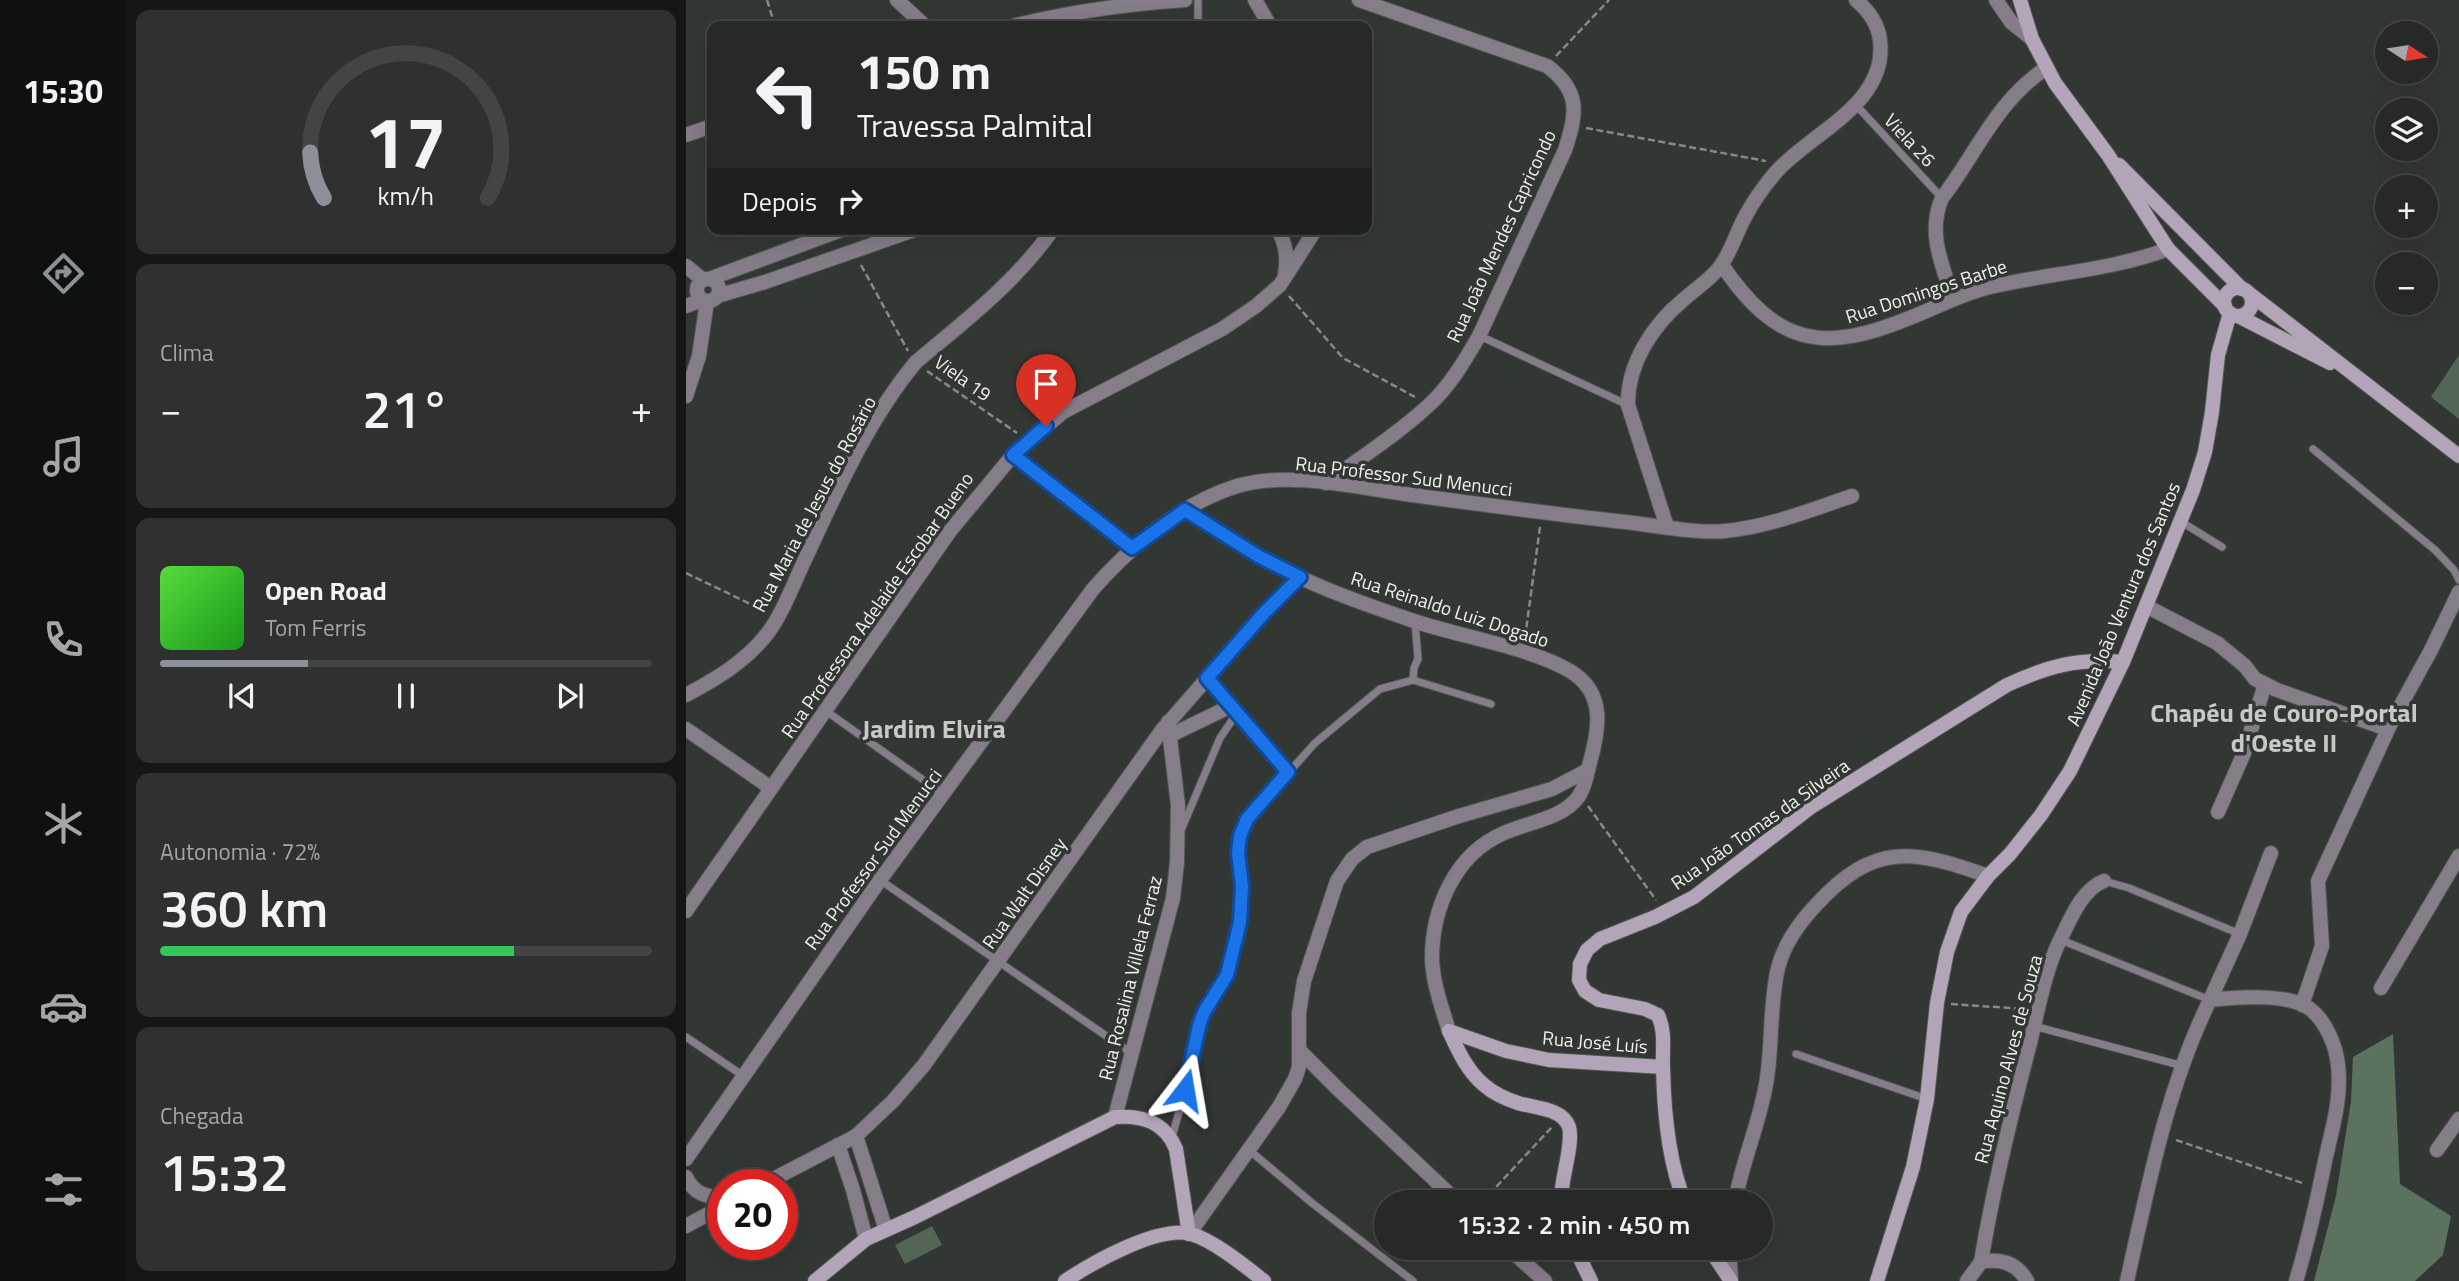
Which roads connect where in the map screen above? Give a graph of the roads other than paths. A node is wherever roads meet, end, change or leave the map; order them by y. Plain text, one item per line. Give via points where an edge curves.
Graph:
1 (897, 0) edge
2 (1185, 0) edge
3 (1198, 0) edge
4 (1255, 0) edge
5 (1359, 0) edge
6 (1856, 0) edge
7 (1996, 0) edge
8 (2020, 0) edge
9 (920, 21) edge
10 (1034, 21) edge
11 (1198, 21) edge
12 (1267, 21) edge
13 (2032, 39) junction
14 (2046, 68) junction
15 (1855, 104) junction
16 (707, 128) edge
17 (686, 135) edge
18 (2108, 155) junction
19 (1942, 198) junction
20 (828, 235) edge
21 (900, 235) edge
22 (1049, 235) edge
23 (1281, 235) edge
24 (1312, 235) edge
25 (2168, 249) junction
26 (1722, 265) junction
27 (686, 266) edge
28 (699, 282) edge
29 (1282, 282) junction
30 (2246, 292) junction
31 (709, 299) junction
32 (1953, 299) junction
33 (686, 306) edge
34 (2231, 312) junction
35 (1479, 336) junction
36 (2361, 379) junction
37 (686, 396) edge
38 (1628, 405) junction
39 (2314, 449) dead end
40 (1013, 455) junction
41 (2459, 456) edge
42 (1325, 483) junction
43 (1852, 496) dead end
44 (1185, 510) junction
45 (2180, 522) junction
46 (1667, 527) junction
47 (2222, 547) dead end
48 (1132, 548) junction
49 (1300, 577) junction
50 (2459, 580) edge
51 (2459, 592) edge
52 (2146, 606) junction
53 (1415, 621) junction
54 (2123, 662) junction
55 (1207, 678) junction
56 (1413, 680) junction
57 (2265, 684) junction
58 (686, 695) edge
59 (1491, 704) dead end
60 (825, 710) junction
61 (1234, 710) junction
62 (686, 729) edge
63 (1169, 729) junction
64 (2388, 729) junction
65 (1588, 770) junction
66 (1288, 772) junction
67 (771, 788) junction
68 (943, 794) junction
69 (2218, 811) dead end
70 (1179, 835) junction
71 (2271, 853) dead end
72 (2459, 856) edge
73 (1988, 876) junction
74 (880, 880) junction
75 (2104, 881) joint
76 (686, 911) edge
77 (2240, 934) junction
78 (2060, 940) junction
79 (1000, 961) junction
80 (2381, 988) dead end
81 (2210, 1000) junction
82 (2302, 1005) junction
83 (2034, 1026) junction
84 (1449, 1031) junction
85 (686, 1037) edge
86 (1299, 1049) junction
87 (1131, 1053) junction
88 (1796, 1054) dead end
89 (1663, 1066) junction
90 (2183, 1066) junction
91 (742, 1075) junction
92 (1927, 1098) junction
93 (1115, 1117) junction
94 (2459, 1119) edge
95 (856, 1136) junction
96 (1171, 1138) junction
97 (838, 1145) junction
98 (1249, 1150) junction
99 (2437, 1150) dead end
100 (686, 1159) edge
101 (792, 1169) edge
102 (686, 1177) edge
103 (1445, 1190) edge
104 (1560, 1190) edge
105 (1682, 1190) edge
106 (1739, 1190) edge
107 (707, 1196) edge
108 (707, 1215) edge
109 (686, 1226) edge
110 (886, 1230) junction
111 (1189, 1234) junction
112 (866, 1239) junction
113 (1521, 1260) edge
114 (1581, 1260) edge
115 (1717, 1260) edge
116 (1730, 1260) edge
117 (1981, 1262) junction
118 (819, 1280) edge
119 (1261, 1280) edge
120 (1065, 1281) edge
121 (1413, 1281) edge
122 (1545, 1281) edge
123 (1591, 1281) edge
124 (1731, 1281) edge
125 (1877, 1281) edge
126 (1967, 1281) edge
127 (2027, 1281) edge
128 (2127, 1281) edge
129 (2296, 1281) edge

1 - 9 street
2 - 10 street
3 - 11 lane
4 - 12 street
5 - 35 street, Rua João Mendes Capricondo via 1547,66 1568,87 1574,102 1565,150
6 - 15 street via 1870,13 1879,32 1881,52 1879,70
7 - 13 street via 2011,22
8 - 13 street
13 - 14 street
14 - 18 street
14 - 19 street via 1999,111
15 - 19 lane, Viela 26
15 - 26 street via 1783,164 1766,184
16 - 17 street
18 - 25 street
18 - 30 street
19 - 32 street via 1936,213 1936,243
20 - 28 street
21 - 31 street
22 - 58 street, Rua Maria de Jesus do Rosário via 1009,282 916,362 875,421 769,632 729,671
23 - 29 street via 1288,261
24 - 29 street, Rua Professora Adelaide Escobar Bueno
25 - 32 street, Rua Domingos Barbe via 2119,264 2011,283
25 - 34 street
26 - 32 street, Rua Domingos Barbe via 1752,306 1800,336 1826,339 1870,333
26 - 38 street via 1658,325 1632,372
27 - 28 street
28 - 31 street via 699,296
29 - 40 street, Rua Professora Adelaide Escobar Bueno via 1222,329 1063,412
30 - 34 street via 2229,292
30 - 34 street via 2252,303 2249,311
30 - 36 street
31 - 33 street
31 - 37 street
34 - 36 street
34 - 45 street, Avenida João Ventura dos Santos via 2218,355 2205,452
35 - 38 lane
35 - 42 street, Rua João Mendes Capricondo via 1429,405
36 - 41 street
38 - 46 street
39 - 50 lane via 2435,550
40 - 48 street
40 - 60 street, Rua Professora Adelaide Escobar Bueno via 950,531
42 - 44 street, Rua Professor Sud Menucci via 1279,480 1240,485
42 - 46 street, Rua Professor Sud Menucci
43 - 46 street, Rua Professor Sud Menucci via 1771,524 1723,532
44 - 48 street, Rua Professor Sud Menucci
44 - 49 street, Rua Reinaldo Luiz Dogado
45 - 47 lane
45 - 52 street, Avenida João Ventura dos Santos
48 - 68 street, Rua Professor Sud Menucci via 1093,589
49 - 53 street, Rua Reinaldo Luiz Dogado
49 - 55 street, Rua Walt Disney
51 - 64 street
52 - 54 street, Avenida João Ventura dos Santos
52 - 57 street via 2217,643
53 - 56 lane via 1418,659
53 - 65 street, Rua Reinaldo Luiz Dogado via 1550,661 1585,680 1598,714 1597,741
54 - 73 street, Avenida João Ventura dos Santos via 2070,771 2041,815
54 - 89 street, Rua João Tomas da Silveira via 2068,663 2040,669 2007,685 1811,807 1694,897 1600,939 1587,950 1579,980 1585,991 1599,1000 1658,1015 1664,1027
55 - 61 lane
55 - 63 street, Rua Walt Disney
56 - 59 lane
56 - 66 lane via 1380,689
57 - 64 street
57 - 69 street via 2244,754
60 - 67 street, Rua Professora Adelaide Escobar Bueno
60 - 68 lane
61 - 63 street
61 - 66 lane
61 - 70 lane
62 - 67 street
63 - 70 street, Rua Rosalina Villela Ferraz
63 - 79 street, Rua Walt Disney
64 - 82 street via 2318,881 2322,946
65 - 84 street via 1580,795 1558,812 1502,833 1477,848 1444,895 1432,959
65 - 86 street via 1552,789 1367,847 1352,859 1337,881 1304,981
66 - 96 lane via 1247,819 1240,836 1240,922 1227,975 1199,1026
67 - 76 street, Rua Professora Adelaide Escobar Bueno
68 - 74 street, Rua Professor Sud Menucci
70 - 87 street, Rua Rosalina Villela Ferraz via 1173,898
71 - 77 street
72 - 80 street
73 - 92 street, Avenida João Ventura dos Santos via 1961,912 1947,952
73 - 106 street via 1948,862 1910,856 1882,858 1856,868 1806,916 1778,968 1766,1086
74 - 79 lane
74 - 91 street, Rua Professor Sud Menucci
75 - 77 lane
75 - 78 street, Rua Aquino Alves de Souza via 2085,894
77 - 81 street
78 - 81 lane
78 - 83 street, Rua Aquino Alves de Souza
79 - 87 lane
79 - 95 street, Rua Walt Disney via 924,1065
81 - 82 street via 2267,999
81 - 90 street
82 - 129 street via 2324,1024 2332,1041 2339,1101
83 - 90 lane
83 - 117 street, Rua Aquino Alves de Souza via 2004,1143
84 - 89 street, Rua José Luís via 1549,1060
84 - 104 street via 1484,1085 1501,1097 1549,1110 1569,1125
85 - 91 lane
86 - 98 street via 1289,1092
86 - 103 street
87 - 93 street, Rua Rosalina Villela Ferraz
88 - 92 lane
89 - 105 street, Rua João Tomas da Silveira via 1671,1151
90 - 128 street
91 - 100 street, Rua Professor Sud Menucci
92 - 125 street, Avenida João Ventura dos Santos via 1913,1167
93 - 96 street via 1146,1118
93 - 110 street
94 - 99 street
95 - 97 street, Rua Walt Disney
95 - 110 street
96 - 111 street
97 - 101 street, Rua Walt Disney
97 - 112 street
98 - 111 street
98 - 121 lane
102 - 107 street via 694,1191
108 - 109 street
110 - 112 street
111 - 119 street via 1230,1256
111 - 120 street via 1154,1238 1120,1250
112 - 118 street
113 - 122 street
114 - 123 street
115 - 124 street
116 - 124 street
117 - 126 street
117 - 127 street via 2005,1261 2016,1266

